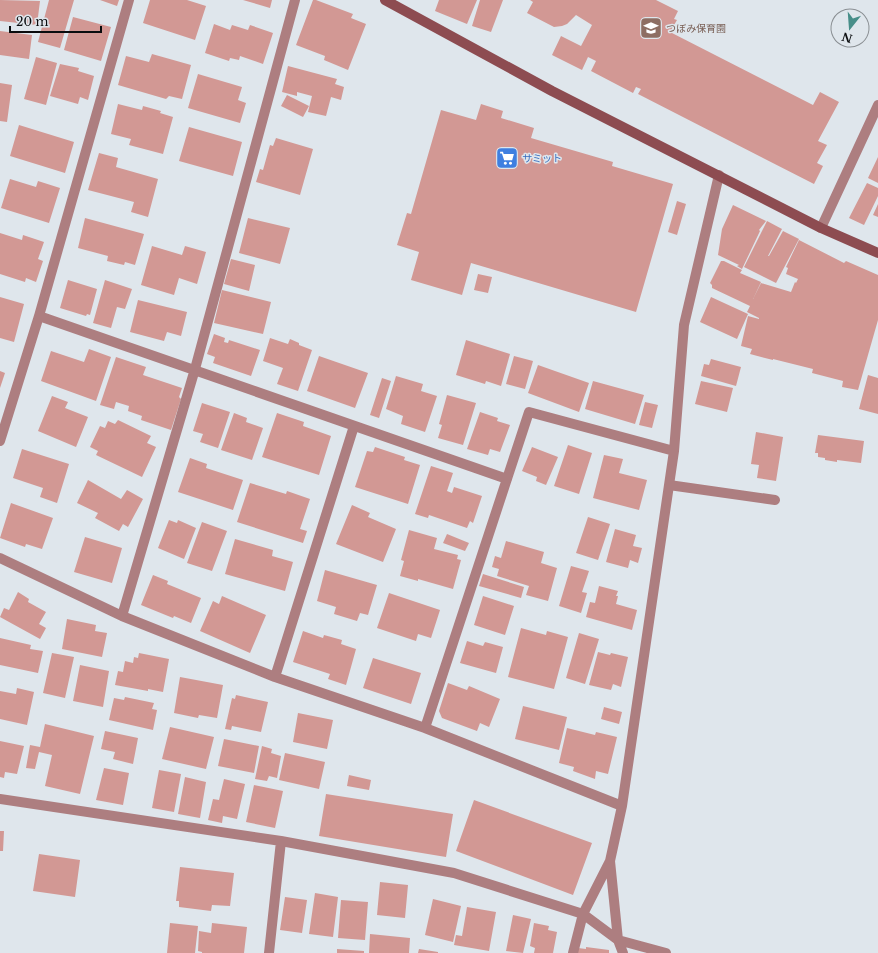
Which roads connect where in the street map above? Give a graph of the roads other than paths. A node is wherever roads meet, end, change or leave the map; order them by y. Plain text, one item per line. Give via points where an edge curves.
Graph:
1 (129, 0) edge
2 (295, 0) edge
3 (385, 0) edge
4 (878, 105) edge
5 (718, 175) junction
6 (821, 228) junction
7 (878, 253) edge
8 (39, 316) junction
9 (195, 369) junction
10 (354, 426) junction
11 (0, 441) edge
12 (674, 451) junction
13 (507, 479) junction
14 (669, 485) junction
15 (775, 500) dead end
16 (0, 558) edge
17 (122, 616) junction
18 (275, 677) junction
19 (425, 728) junction
20 (0, 799) edge
21 (622, 806) junction
22 (281, 841) junction
23 (610, 861) junction
24 (583, 914) junction
25 (618, 940) junction
26 (269, 953) edge
27 (573, 953) edge
28 (623, 953) edge
29 (666, 953) edge

1 - 8 street
2 - 9 street
3 - 5 street via 552,91
4 - 6 street
5 - 6 street
5 - 12 street via 684,325
6 - 7 street
8 - 9 street
8 - 11 street
9 - 10 street
9 - 17 street
10 - 13 street
10 - 18 street
12 - 13 street via 529,412
12 - 14 street
13 - 19 street
14 - 15 street
14 - 21 street
16 - 17 street
17 - 18 street
18 - 19 street
19 - 21 street
20 - 22 street
21 - 23 street
22 - 24 street via 454,873
22 - 26 street
23 - 24 street
23 - 25 street
24 - 25 street
24 - 27 street
25 - 28 street
25 - 29 street

